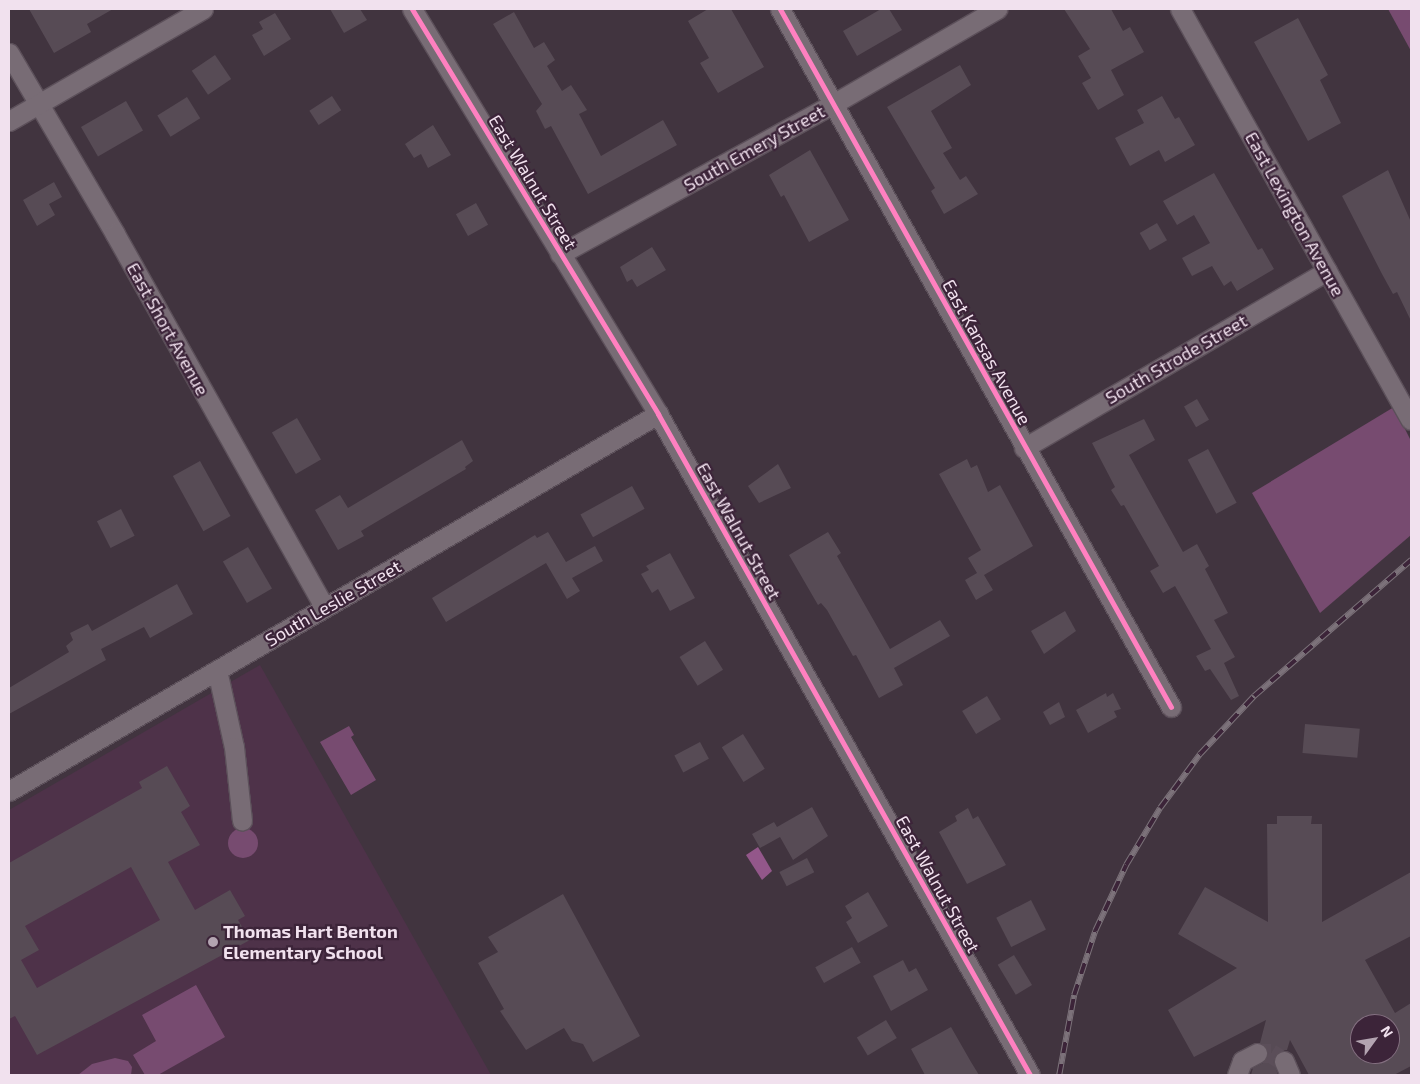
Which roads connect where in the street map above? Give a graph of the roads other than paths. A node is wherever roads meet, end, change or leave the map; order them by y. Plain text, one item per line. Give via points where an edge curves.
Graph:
1 (203, 9) edge
2 (412, 9) edge
3 (780, 9) edge
4 (997, 9) edge
5 (1180, 9) edge
6 (9, 53) edge
7 (38, 104) junction
8 (833, 104) junction
9 (9, 121) edge
10 (560, 254) junction
11 (1327, 271) junction
12 (658, 414) junction
13 (1411, 420) edge
14 (1024, 448) junction
15 (324, 607) junction
16 (217, 670) junction
17 (1171, 707) dead end
18 (9, 791) edge
19 (242, 821) dead end
20 (1257, 1053) dead end
21 (1030, 1075) edge
22 (1236, 1075) edge

1 - 7 street
2 - 10 street, East Walnut Street
3 - 8 street, East Kansas Avenue
4 - 8 street, South Emery Street
5 - 11 street, East Lexington Avenue
6 - 7 street, East Short Avenue
7 - 9 street
7 - 15 street, East Short Avenue via 115,234
8 - 10 street, South Emery Street
8 - 14 street, East Kansas Avenue
10 - 12 street, East Walnut Street
11 - 13 street, East Lexington Avenue
11 - 14 street, South Strode Street
12 - 15 street, South Leslie Street
12 - 21 street, East Walnut Street
14 - 17 street, East Kansas Avenue
15 - 16 street, South Leslie Street
16 - 18 street, South Leslie Street
16 - 19 street via 234,747
20 - 22 street via 1242,1061

